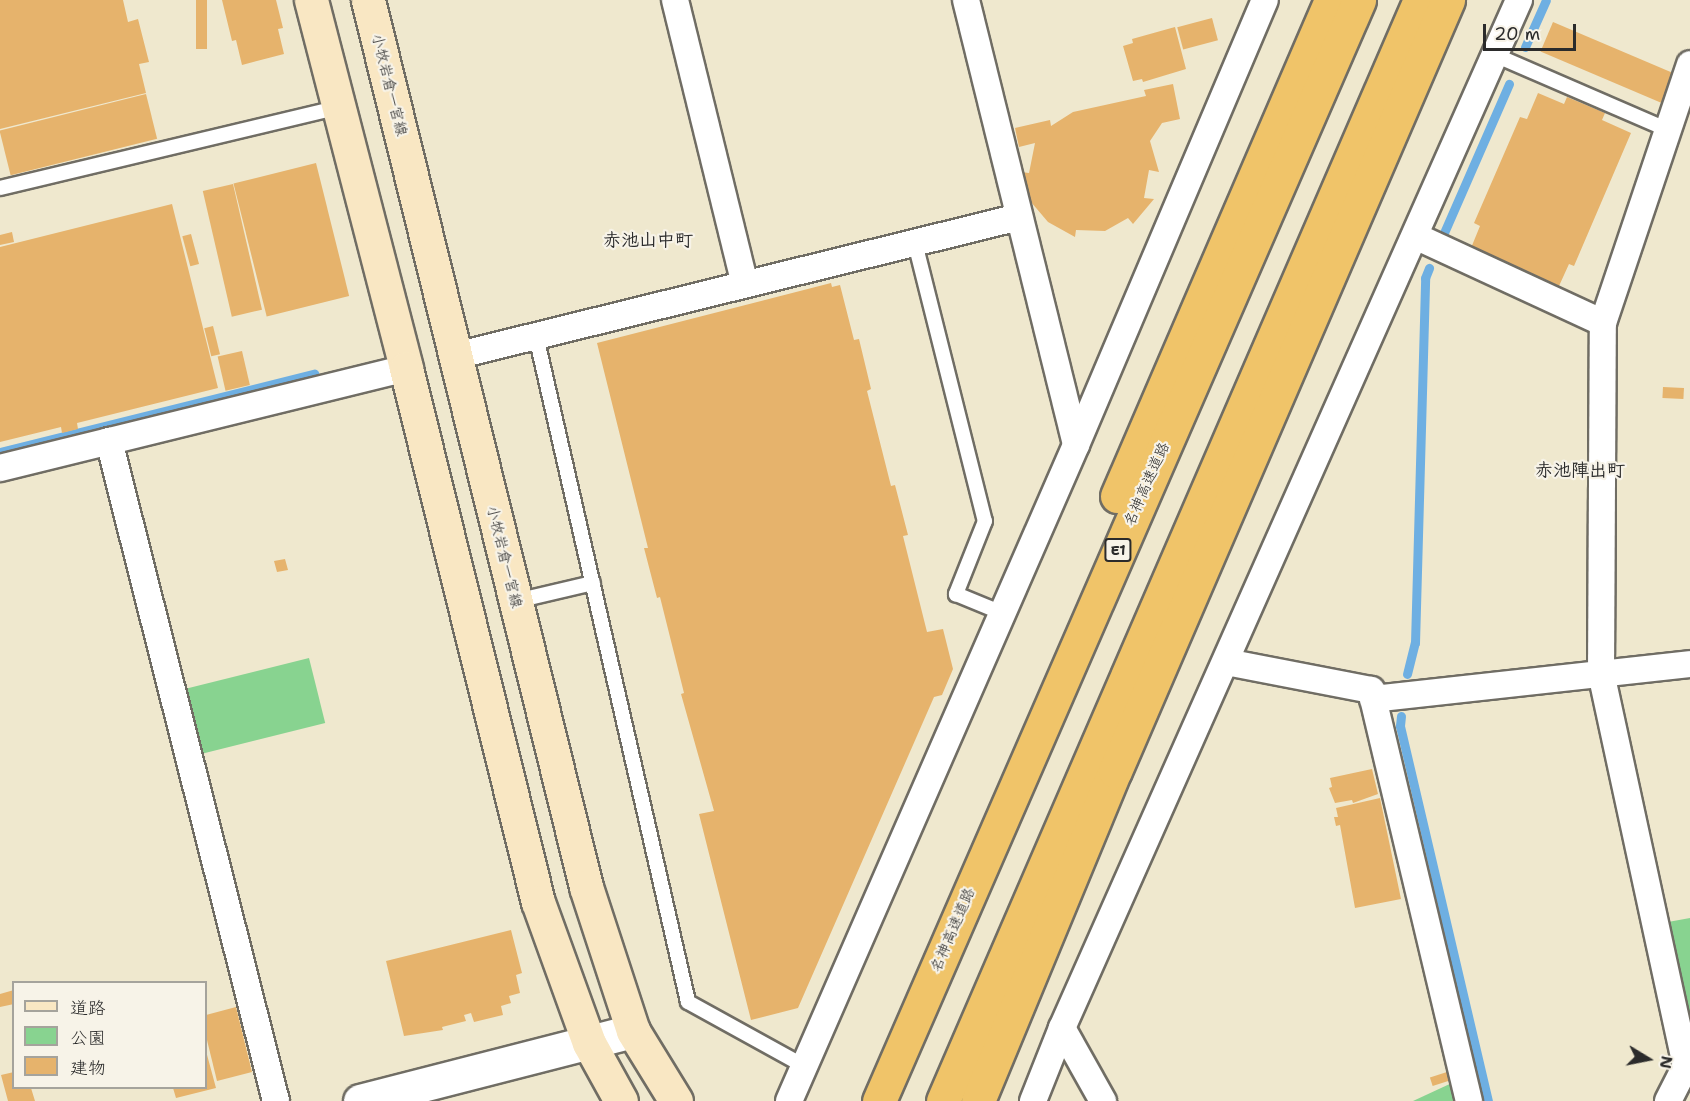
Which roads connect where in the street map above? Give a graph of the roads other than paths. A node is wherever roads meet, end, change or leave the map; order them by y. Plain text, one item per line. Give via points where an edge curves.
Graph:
1 (311, 0) edge
2 (368, 0) edge
3 (675, 0) edge
4 (966, 0) edge
5 (1265, 0) edge
6 (1331, 0) edge
7 (1359, 0) edge
8 (1420, 0) edge
9 (1448, 0) edge
10 (1519, 0) edge
11 (1495, 55) junction
12 (1690, 64) edge
13 (339, 107) junction
14 (1668, 130) junction
15 (0, 188) edge
16 (1020, 217) junction
17 (1415, 236) junction
18 (915, 243) junction
19 (745, 284) junction
20 (1603, 323) junction
21 (536, 336) junction
22 (455, 356) junction
23 (406, 368) junction
24 (109, 441) junction
25 (1076, 445) junction
26 (0, 468) edge
27 (592, 583) junction
28 (515, 601) junction
29 (1002, 613) junction
30 (1226, 662) junction
31 (1690, 664) edge
32 (1601, 674) junction
33 (1373, 699) junction
34 (1062, 1028) junction
35 (633, 1032) junction
36 (589, 1043) junction
37 (804, 1066) junction
38 (276, 1101) edge
39 (360, 1101) edge
40 (621, 1101) edge
41 (676, 1101) edge
42 (789, 1101) edge
43 (857, 1101) edge
44 (879, 1101) edge
45 (943, 1101) edge
46 (978, 1101) edge
47 (1033, 1101) edge
48 (1102, 1101) edge
49 (1469, 1101) edge
50 (1668, 1101) edge

1 - 13 main road
2 - 22 main road, 小牧岩倉一宮線
3 - 19 street
4 - 16 street
5 - 25 street
6 - 43 highway
7 - 44 highway, 名神高速道路 / E1
8 - 45 highway
9 - 46 highway via 1115,771
10 - 11 street
11 - 14 lane
11 - 17 street
12 - 14 street
13 - 15 lane
13 - 23 main road
14 - 20 street
16 - 18 street
16 - 25 street
17 - 20 street
17 - 30 street
18 - 19 street
18 - 29 lane via 985,520 956,594
19 - 21 street
20 - 32 street
21 - 22 street
21 - 27 lane
22 - 28 main road, 小牧岩倉一宮線
23 - 24 street
23 - 36 main road via 538,902
24 - 26 street
24 - 38 street
25 - 29 street
27 - 28 lane
27 - 37 lane via 688,1002
28 - 35 main road, 小牧岩倉一宮線 via 586,886
29 - 37 street
30 - 33 street via 1371,690
30 - 34 street
31 - 32 street
32 - 33 street
32 - 50 street via 1686,1066
33 - 49 street
34 - 47 street
34 - 48 street
35 - 36 street
35 - 41 main road, 小牧岩倉一宮線
36 - 39 street
36 - 40 main road
37 - 42 street

